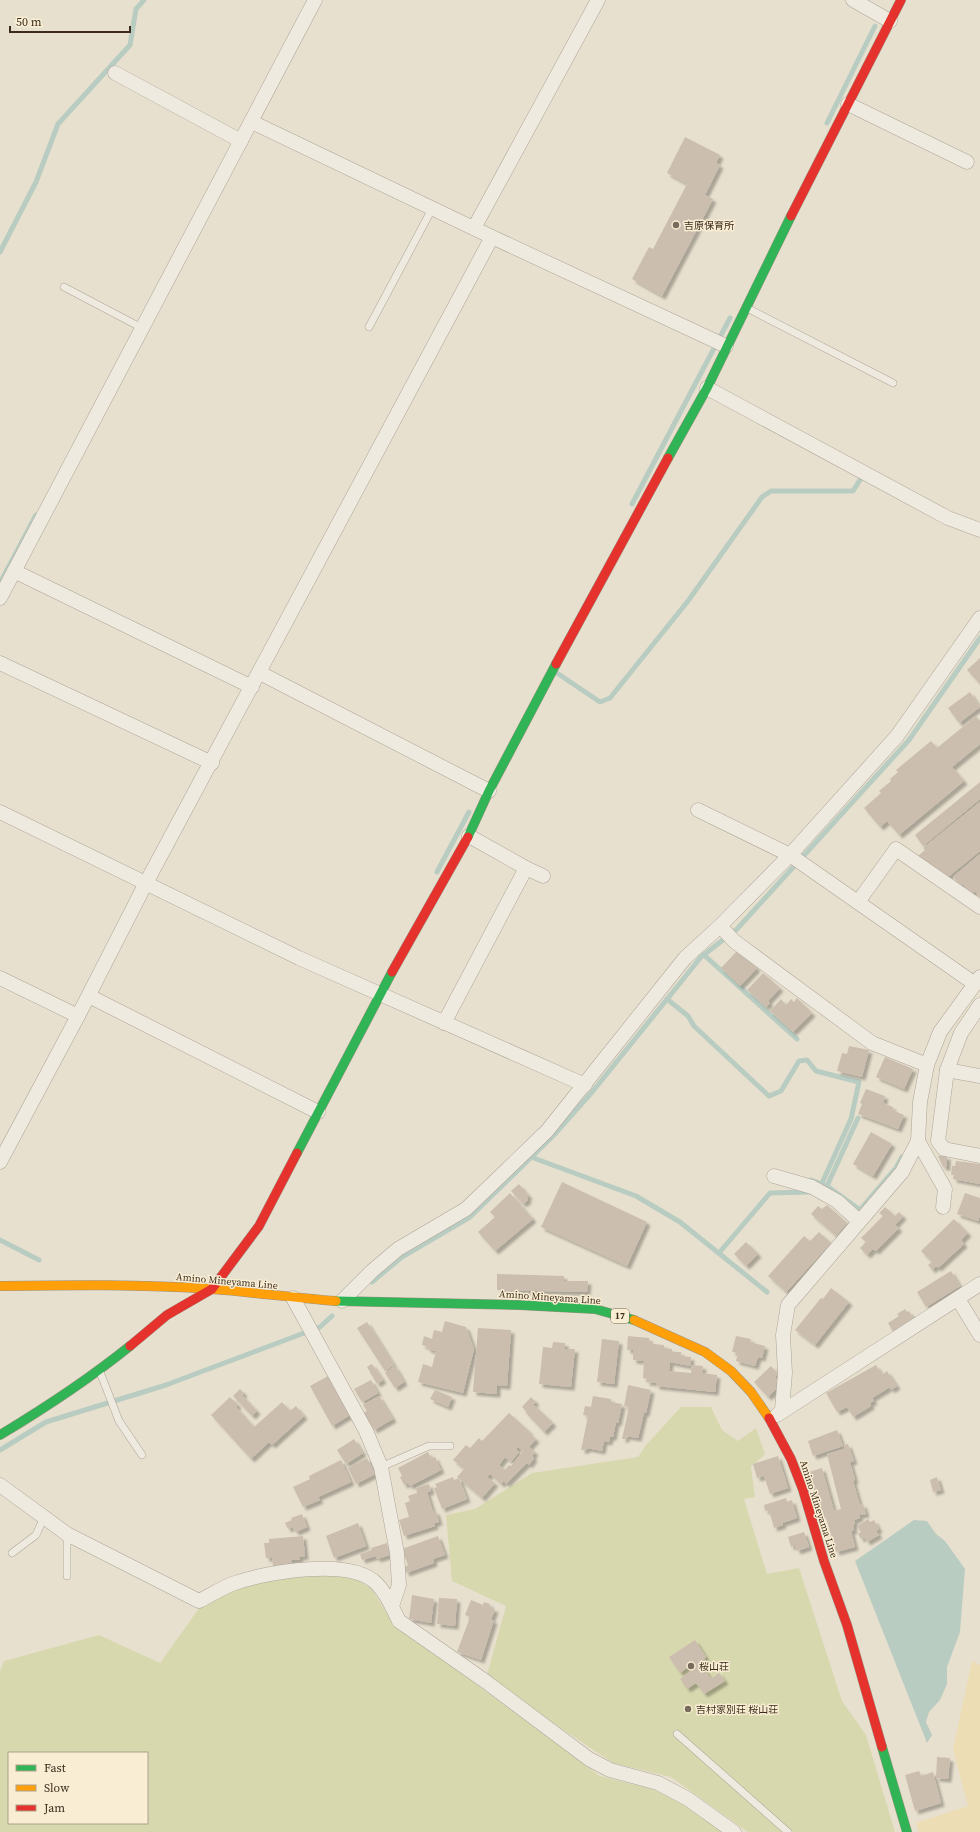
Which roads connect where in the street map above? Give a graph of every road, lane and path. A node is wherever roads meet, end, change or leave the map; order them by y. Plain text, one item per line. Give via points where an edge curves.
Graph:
1 (315, 0) edge
2 (598, 0) edge
3 (852, 0) edge
4 (901, 0) edge
5 (890, 21) junction
6 (115, 73) dead end
7 (848, 104) junction
8 (252, 122) junction
9 (241, 141) junction
10 (967, 162) dead end
11 (432, 209) junction
12 (474, 228) junction
13 (492, 237) junction
14 (64, 287) dead end
15 (746, 307) junction
16 (369, 327) dead end
17 (142, 328) junction
18 (726, 346) junction
19 (893, 383) dead end
20 (707, 388) junction
21 (980, 530) edge
22 (14, 571) junction
23 (0, 598) edge
24 (980, 618) edge
25 (0, 663) edge
26 (260, 673) junction
27 (252, 687) junction
28 (212, 762) junction
29 (489, 791) junction
30 (698, 810) dead end
31 (0, 812) edge
32 (469, 836) junction
33 (790, 855) junction
34 (526, 868) junction
35 (543, 876) dead end
36 (146, 883) junction
37 (858, 902) junction
38 (980, 907) edge
39 (720, 926) junction
40 (0, 978) edge
41 (977, 980) edge
42 (380, 994) junction
43 (89, 996) junction
44 (980, 1004) edge
45 (78, 1016) junction
46 (444, 1023) junction
47 (926, 1065) junction
48 (947, 1070) junction
49 (980, 1076) edge
50 (585, 1085) junction
51 (318, 1112) junction
52 (918, 1141) junction
53 (980, 1156) edge
54 (0, 1162) edge
55 (774, 1176) dead end
56 (943, 1207) dead end
57 (859, 1221) junction
58 (980, 1284) edge
59 (0, 1286) edge
60 (212, 1289) junction
61 (293, 1298) junction
62 (958, 1300) junction
63 (342, 1301) junction
64 (980, 1336) edge
65 (99, 1371) junction
66 (782, 1410) junction
67 (771, 1421) junction
68 (0, 1436) edge
69 (450, 1446) dead end
70 (142, 1455) dead end
71 (381, 1467) junction
72 (0, 1485) edge
73 (44, 1517) junction
74 (67, 1534) junction
75 (12, 1553) dead end
76 (67, 1576) dead end
77 (392, 1606) junction
78 (677, 1734) dead end
79 (734, 1832) edge
80 (788, 1832) edge
81 (907, 1832) edge

1 - 8 street
2 - 12 street
3 - 5 street
4 - 5 street
5 - 7 street
6 - 9 street
7 - 10 street
7 - 15 street
8 - 9 street
8 - 11 street
9 - 17 street
11 - 12 street
11 - 16 lane
12 - 13 street
13 - 18 street
13 - 26 street
14 - 17 lane
15 - 18 street
15 - 19 lane
17 - 22 street
18 - 20 street
20 - 21 street via 948,518
20 - 29 street
22 - 23 street
22 - 27 street
24 - 33 street via 897,736
25 - 28 street
26 - 27 street
26 - 29 street
27 - 28 street
28 - 36 street
29 - 32 street
30 - 33 street
31 - 36 street
32 - 34 street
32 - 42 street
33 - 37 street
33 - 39 street
34 - 35 street
34 - 46 street
36 - 42 street via 299,958
36 - 43 street
37 - 38 street via 896,849
37 - 41 street
39 - 47 street via 734,941 872,1043
39 - 50 street via 685,958
40 - 45 street
41 - 47 street via 940,1032
42 - 46 street
42 - 51 street
43 - 45 street
43 - 51 street
44 - 48 street via 961,1033
45 - 54 street
46 - 50 street
47 - 52 street via 920,1102
48 - 49 street
48 - 53 street via 938,1141 944,1149
50 - 63 street via 548,1131 466,1209 398,1249
51 - 60 street via 259,1226
52 - 56 street via 945,1189
52 - 57 street via 902,1172
55 - 57 street via 812,1187 837,1201
57 - 66 street via 788,1305 783,1335 785,1373
58 - 62 street
59 - 60 street, Amino Mineyama Line / 17 via 89,1285
60 - 61 street, Amino Mineyama Line / 17
60 - 65 street via 167,1315
61 - 63 street, Amino Mineyama Line / 17
61 - 71 street via 366,1431
62 - 64 street
62 - 66 street
63 - 67 street, Amino Mineyama Line / 17 via 595,1309 639,1322 705,1352 731,1370 751,1392
65 - 68 street
65 - 70 lane via 119,1421
66 - 67 street
67 - 81 street, Amino Mineyama Line / 17 via 791,1459 803,1490 824,1561 847,1625
69 - 71 lane via 429,1446
71 - 77 street via 397,1553 399,1585
72 - 73 street
73 - 74 street
73 - 75 lane via 36,1534
74 - 76 lane
74 - 77 street via 199,1600 234,1583 271,1573 322,1568 359,1573 377,1584
77 - 79 street via 399,1621 484,1680 589,1759 610,1770 658,1783 688,1799
78 - 80 lane

